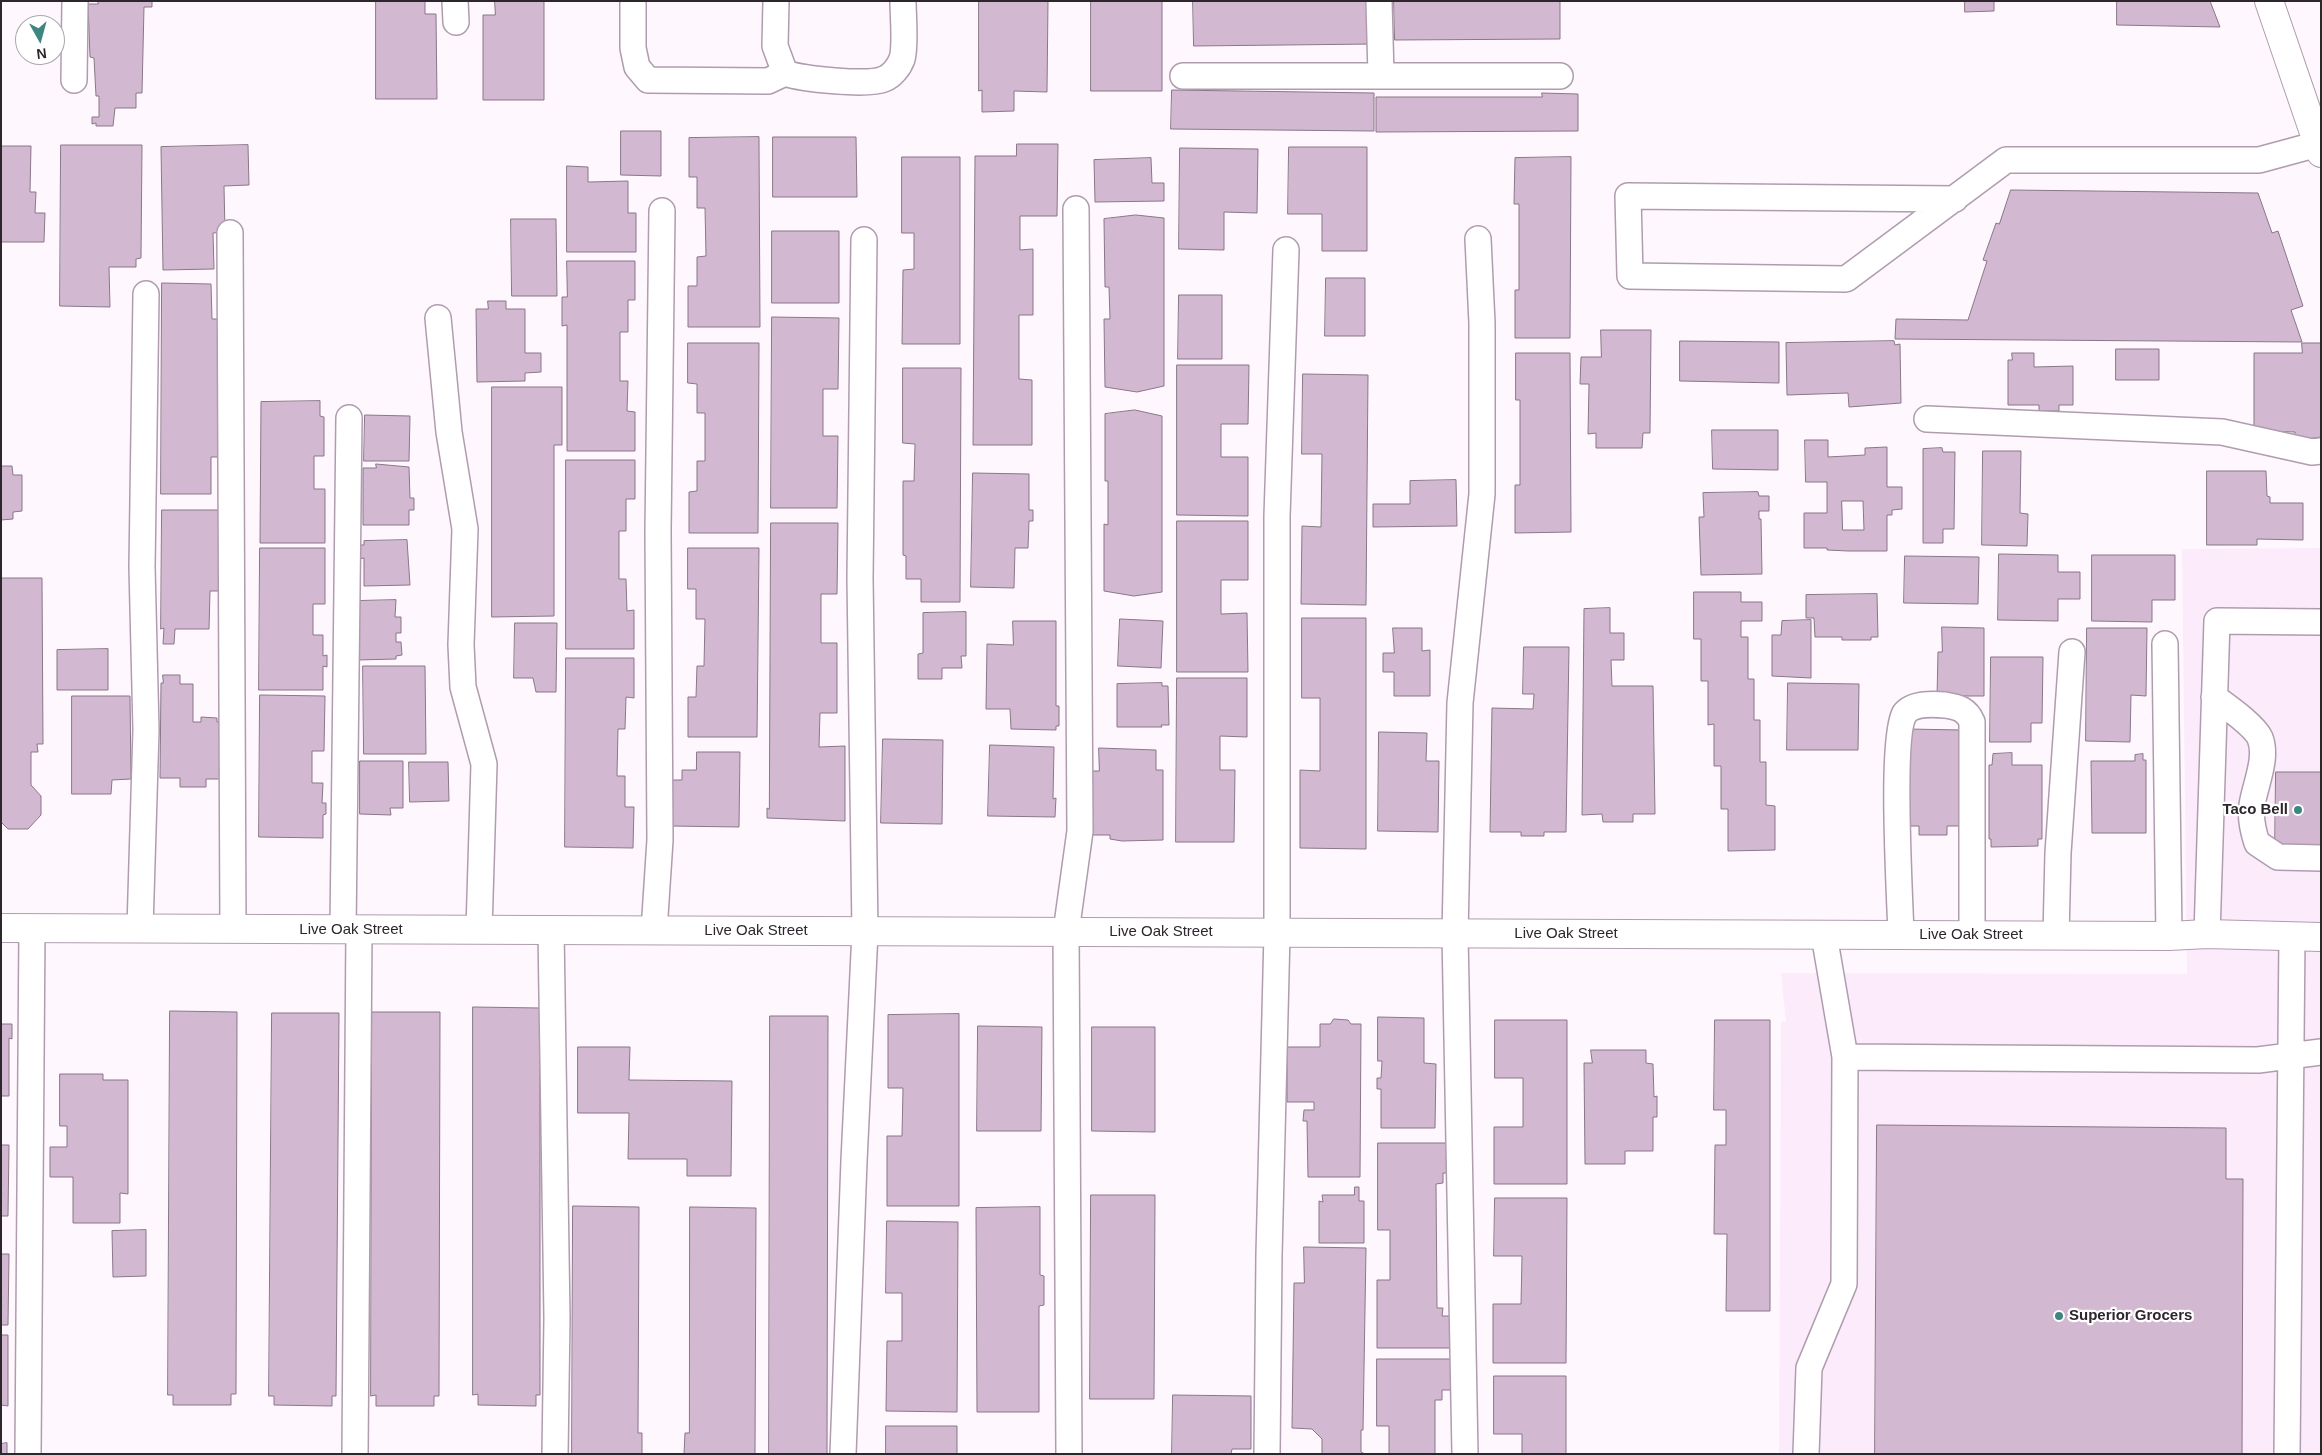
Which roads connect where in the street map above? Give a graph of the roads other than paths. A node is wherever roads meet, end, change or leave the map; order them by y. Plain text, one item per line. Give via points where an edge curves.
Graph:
1 (74, 1) edge
2 (633, 1) edge
3 (776, 1) edge
4 (903, 1) edge
5 (1379, 1) edge
6 (2269, 1) edge
7 (785, 73) junction
8 (1183, 76) dead end
9 (1381, 76) junction
10 (1560, 76) dead end
11 (74, 80) dead end
12 (2319, 148) edge
13 (1955, 199) junction
14 (1076, 209) dead end
15 (662, 211) dead end
16 (230, 233) dead end
17 (864, 240) dead end
18 (1478, 240) dead end
19 (1286, 250) dead end
20 (146, 294) dead end
21 (438, 318) dead end
22 (349, 418) dead end
23 (1927, 419) dead end
24 (2321, 451) edge
25 (2321, 622) edge
26 (2165, 644) dead end
27 (2072, 652) dead end
28 (2214, 696) junction
29 (2321, 858) edge
30 (1, 928) edge
31 (32, 928) junction
32 (140, 928) junction
33 (233, 929) junction
34 (351, 930) junction
35 (479, 930) junction
36 (551, 930) junction
37 (654, 931) junction
38 (865, 932) junction
39 (1066, 932) junction
40 (1277, 933) junction
41 (1455, 934) junction
42 (2208, 934) junction
43 (1824, 935) junction
44 (1901, 935) junction
45 (1972, 936) junction
46 (2056, 936) junction
47 (2169, 936) junction
48 (2292, 937) junction
49 (2321, 937) edge
50 (2321, 1052) edge
51 (2291, 1056) junction
52 (1845, 1058) junction
53 (28, 1454) edge
54 (355, 1454) edge
55 (555, 1454) edge
56 (844, 1454) edge
57 (1069, 1454) edge
58 (1267, 1454) edge
59 (1465, 1454) edge
60 (1806, 1454) edge
61 (2287, 1454) edge

1 - 11 lane
2 - 7 lane via 633,48 637,67 648,80 768,81
3 - 7 lane via 775,46
4 - 7 lane via 902,58 894,72 884,80 802,78
5 - 9 lane
6 - 12 street
8 - 9 lane
9 - 10 lane
12 - 13 lane via 2259,160 2006,160
13 - 13 lane via 1846,279 1630,276 1628,196
14 - 39 lane via 1080,832
15 - 37 lane via 658,521 660,840
16 - 33 lane
17 - 38 lane via 860,578
18 - 41 lane via 1482,323 1482,494 1460,702
19 - 40 lane via 1278,516
20 - 32 lane via 142,567 146,730
21 - 35 lane via 449,432 465,529 461,645 463,688 484,764
22 - 34 lane
23 - 24 lane via 2222,432 2312,452
25 - 28 lane via 2217,621
26 - 47 lane
27 - 46 lane via 2058,853
28 - 29 lane via 2259,736 2262,747 2260,772 2252,807 2256,843 2278,857
28 - 42 lane
30 - 31 street, Live Oak Street
31 - 32 street, Live Oak Street
31 - 53 lane
32 - 33 street, Live Oak Street
33 - 34 street, Live Oak Street
34 - 35 street, Live Oak Street
34 - 54 lane via 359,1048 355,1172
35 - 36 street, Live Oak Street
36 - 37 street, Live Oak Street
36 - 55 lane via 557,1318
37 - 38 street, Live Oak Street
38 - 39 street, Live Oak Street
38 - 56 lane
39 - 40 street, Live Oak Street
39 - 57 lane
40 - 41 street, Live Oak Street
40 - 58 lane
41 - 43 street, Live Oak Street
41 - 59 lane
42 - 47 street, Live Oak Street
42 - 48 street, Live Oak Street
43 - 44 street, Live Oak Street
43 - 52 lane
44 - 45 street, Live Oak Street
44 - 45 lane via 1898,755 1906,712 1932,704 1959,707 1968,712 1972,722
45 - 46 street, Live Oak Street
46 - 47 street, Live Oak Street
48 - 49 street, Live Oak Street
48 - 51 lane
50 - 51 lane
51 - 52 lane via 2258,1060
51 - 61 lane
52 - 60 lane via 1844,1284 1809,1368

